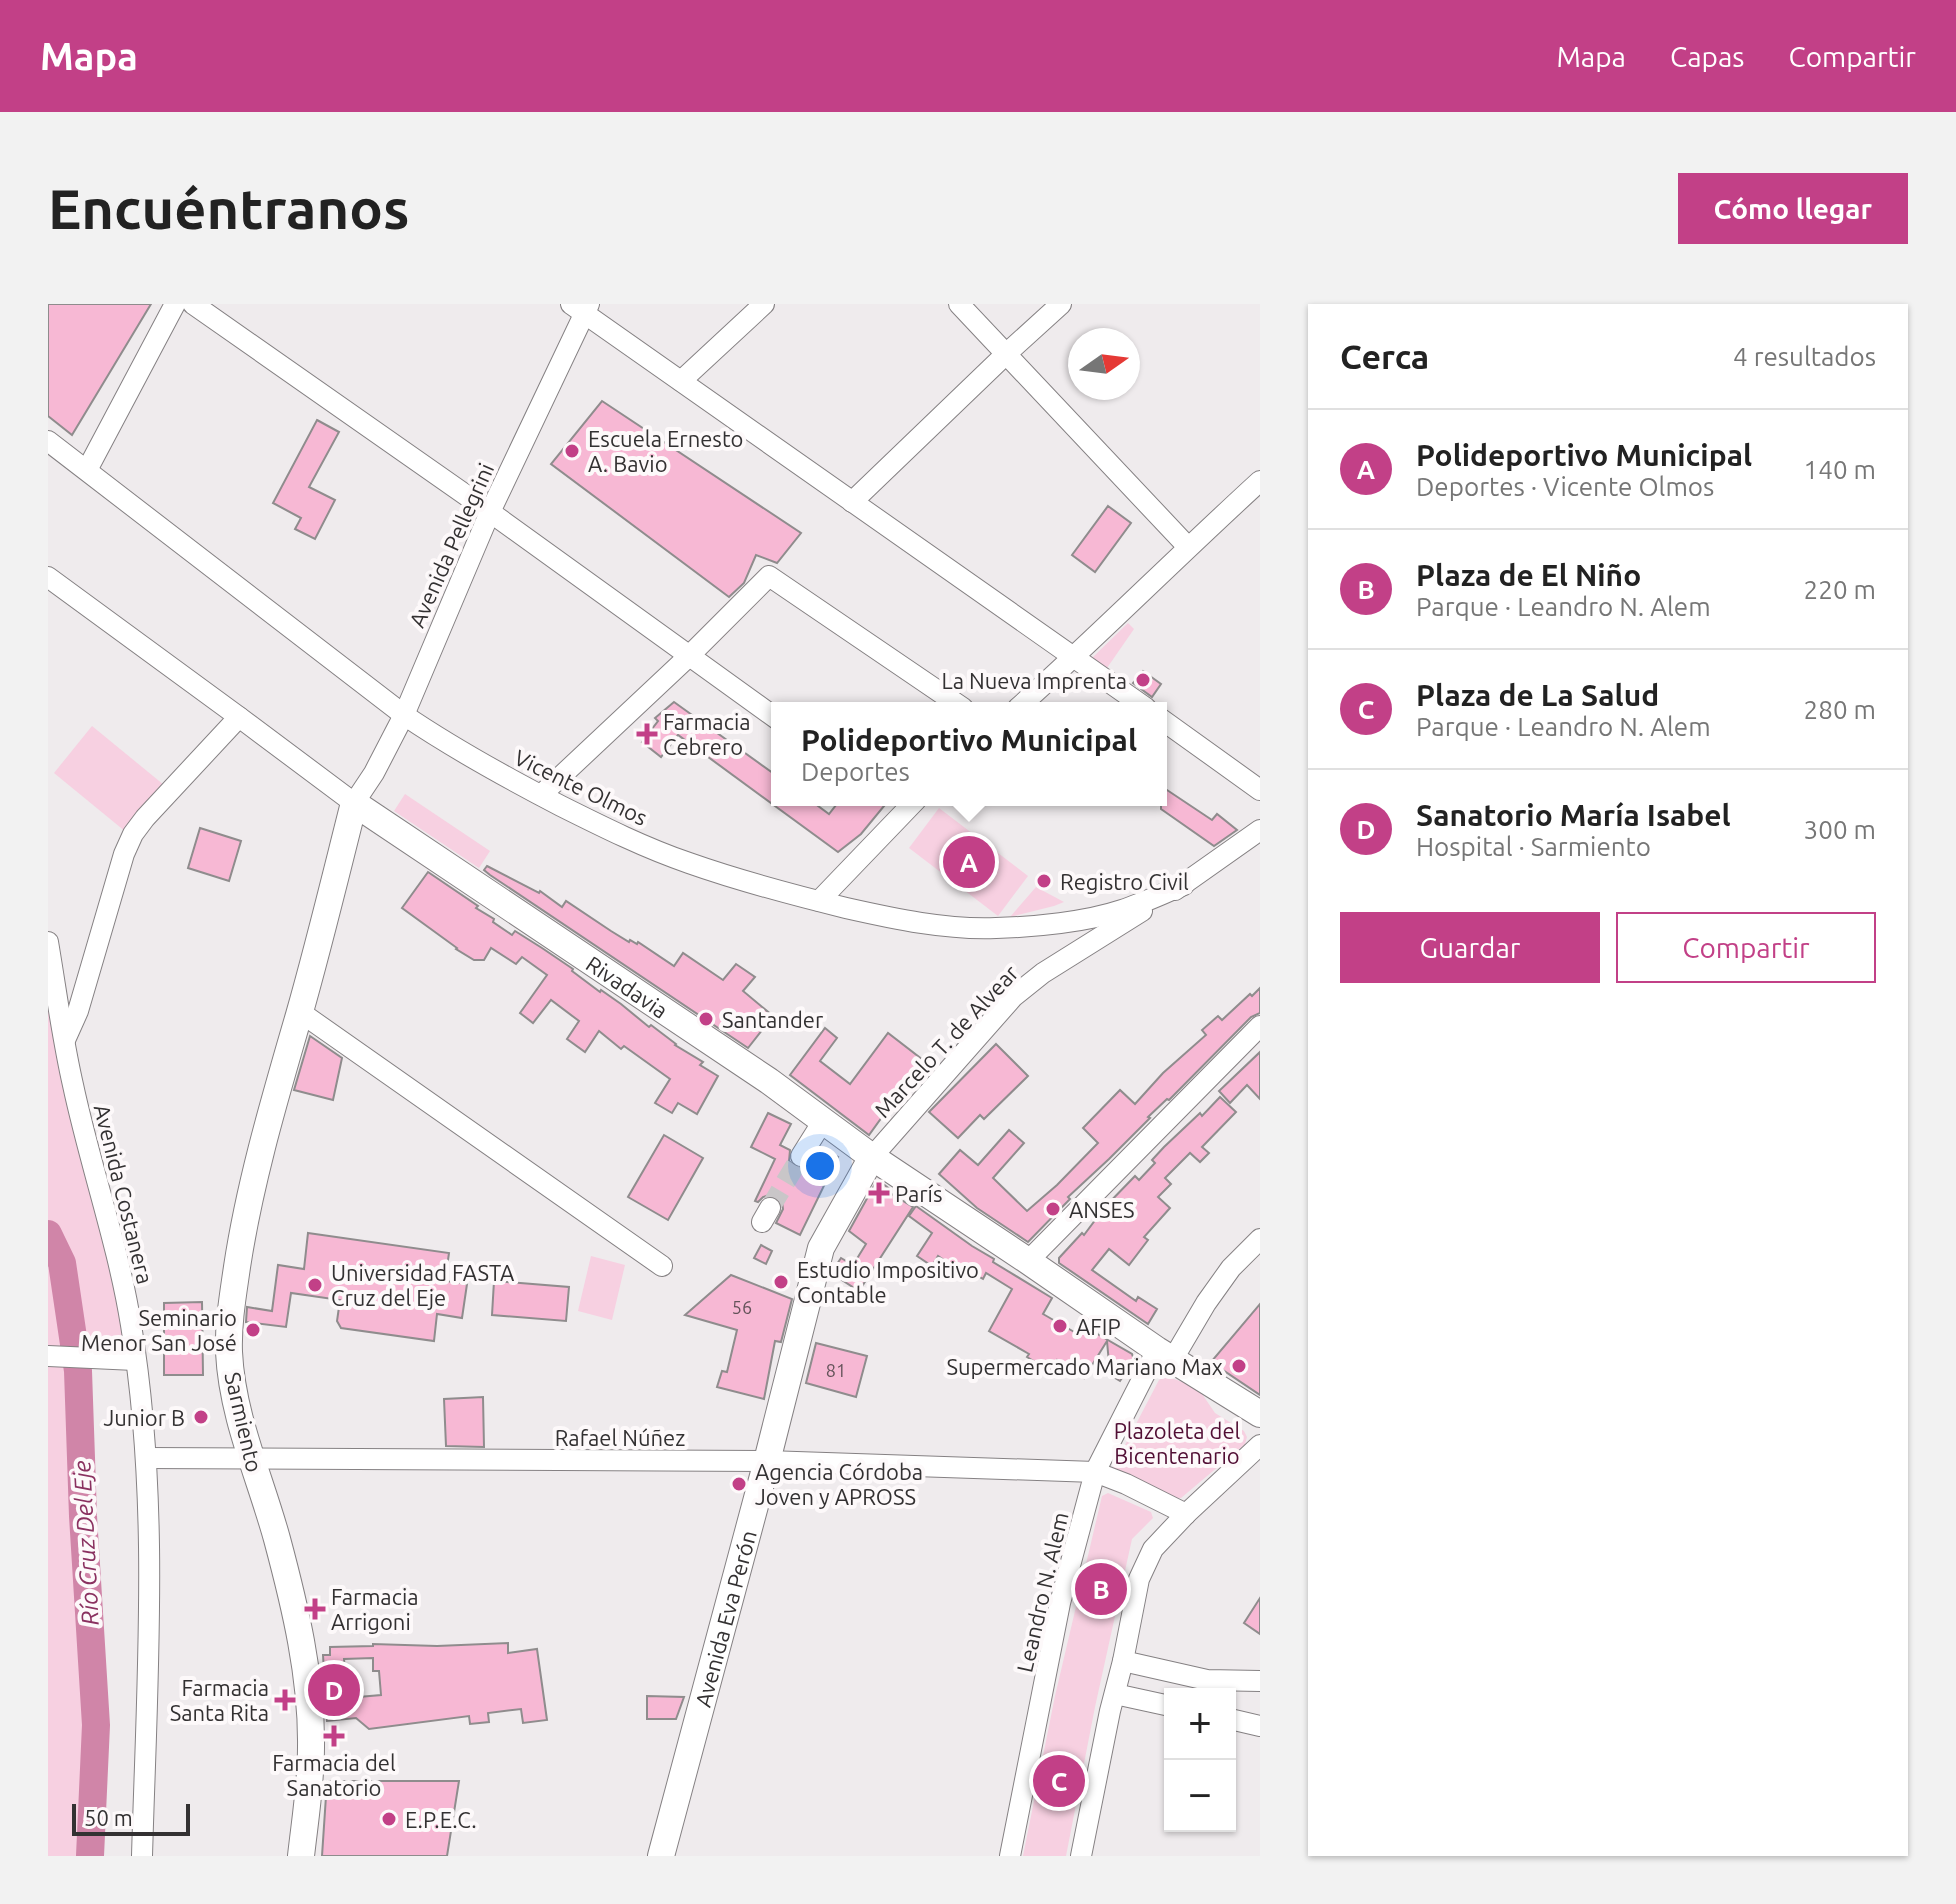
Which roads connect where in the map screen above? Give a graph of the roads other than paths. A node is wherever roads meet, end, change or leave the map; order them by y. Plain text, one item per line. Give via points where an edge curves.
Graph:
1 (175, 304) edge
2 (193, 304) edge
3 (764, 304) edge
4 (959, 304) edge
5 (1061, 304) edge
6 (582, 307) edge
7 (1006, 354) junction
8 (681, 381) junction
9 (48, 441) edge
10 (87, 470) junction
11 (1260, 481) edge
12 (852, 502) junction
13 (490, 512) junction
14 (1188, 547) junction
15 (48, 577) edge
16 (688, 657) junction
17 (1075, 657) junction
18 (954, 702) edge
19 (1025, 702) edge
20 (1138, 702) edge
21 (404, 715) junction
22 (771, 715) edge
23 (239, 717) junction
24 (1167, 723) edge
25 (1260, 790) edge
26 (541, 795) junction
27 (354, 803) junction
28 (901, 806) edge
29 (1260, 830) edge
30 (1184, 885) junction
31 (819, 901) junction
32 (48, 942) edge
33 (300, 1012) junction
34 (1260, 1026) edge
35 (65, 1040) junction
36 (823, 1121) junction
37 (801, 1156) tunnel mouth
38 (872, 1157) junction
39 (1260, 1239) edge
40 (1028, 1261) junction
41 (662, 1266) dead end
42 (1165, 1355) junction
43 (51, 1356) edge
44 (135, 1360) junction
45 (1214, 1386) junction
46 (1260, 1414) edge
47 (1260, 1431) edge
48 (1260, 1445) edge
49 (146, 1458) junction
50 (251, 1460) junction
51 (767, 1461) junction
52 (1095, 1472) junction
53 (1186, 1514) junction
54 (1123, 1661) junction
55 (1260, 1681) edge
56 (1115, 1694) junction
57 (1164, 1705) edge
58 (1236, 1720) edge
59 (1260, 1726) edge
60 (142, 1856) edge
61 (301, 1856) edge
62 (661, 1856) edge
63 (1010, 1856) edge
64 (1081, 1856) edge

1 - 10 street
2 - 13 street
3 - 8 street
4 - 7 street
5 - 7 street
6 - 8 street
6 - 13 street, Avenida Pellegrini
7 - 12 street
7 - 14 street
8 - 12 street
9 - 10 street, Vicente Olmos
10 - 21 street, Vicente Olmos
11 - 14 street
12 - 17 street
13 - 16 street
13 - 21 street, Avenida Pellegrini
14 - 17 street
15 - 23 street, Rivadavia
16 - 18 street via 769,576
16 - 22 street
16 - 26 street
17 - 19 street
17 - 20 street
21 - 26 street, Vicente Olmos
21 - 27 street, Avenida Pellegrini
23 - 27 street, Rivadavia
23 - 35 street via 133,834
24 - 25 street
26 - 31 street, Vicente Olmos via 686,862
27 - 33 main road, Sarmiento
27 - 36 main road, Rivadavia
28 - 31 street
29 - 30 street, Marcelo T. de Alvear
30 - 31 street, Vicente Olmos via 1121,910 994,928 907,922
30 - 38 street, Marcelo T. de Alvear via 1013,997
32 - 35 street, Avenida Costanera
33 - 41 street
33 - 50 main road, Sarmiento via 271,1107 231,1305 232,1379
34 - 40 street
35 - 44 street, Avenida Costanera
36 - 37 street
36 - 38 main road, Rivadavia
38 - 40 main road, Rivadavia
38 - 51 main road, Avenida Eva Perón via 821,1248
39 - 42 street, Leandro N. Alem via 1231,1268
40 - 42 main road, Rivadavia
42 - 45 main road, Rivadavia
42 - 52 street, Leandro N. Alem
43 - 44 street
44 - 49 street, Avenida Costanera
45 - 46 main road
45 - 47 main road
48 - 53 street
49 - 50 street, Rafael Núñez
49 - 60 street, Avenida Costanera via 150,1532
50 - 51 street, Rafael Núñez
50 - 61 main road, Sarmiento via 271,1516 303,1649 311,1745
51 - 52 street, Rafael Núñez
51 - 62 main road, Avenida Eva Perón
52 - 53 street
52 - 63 street, Leandro N. Alem via 1060,1603
53 - 54 street via 1153,1549 1139,1579
54 - 55 street via 1207,1680
54 - 56 street
56 - 57 street
56 - 64 street
58 - 59 street

